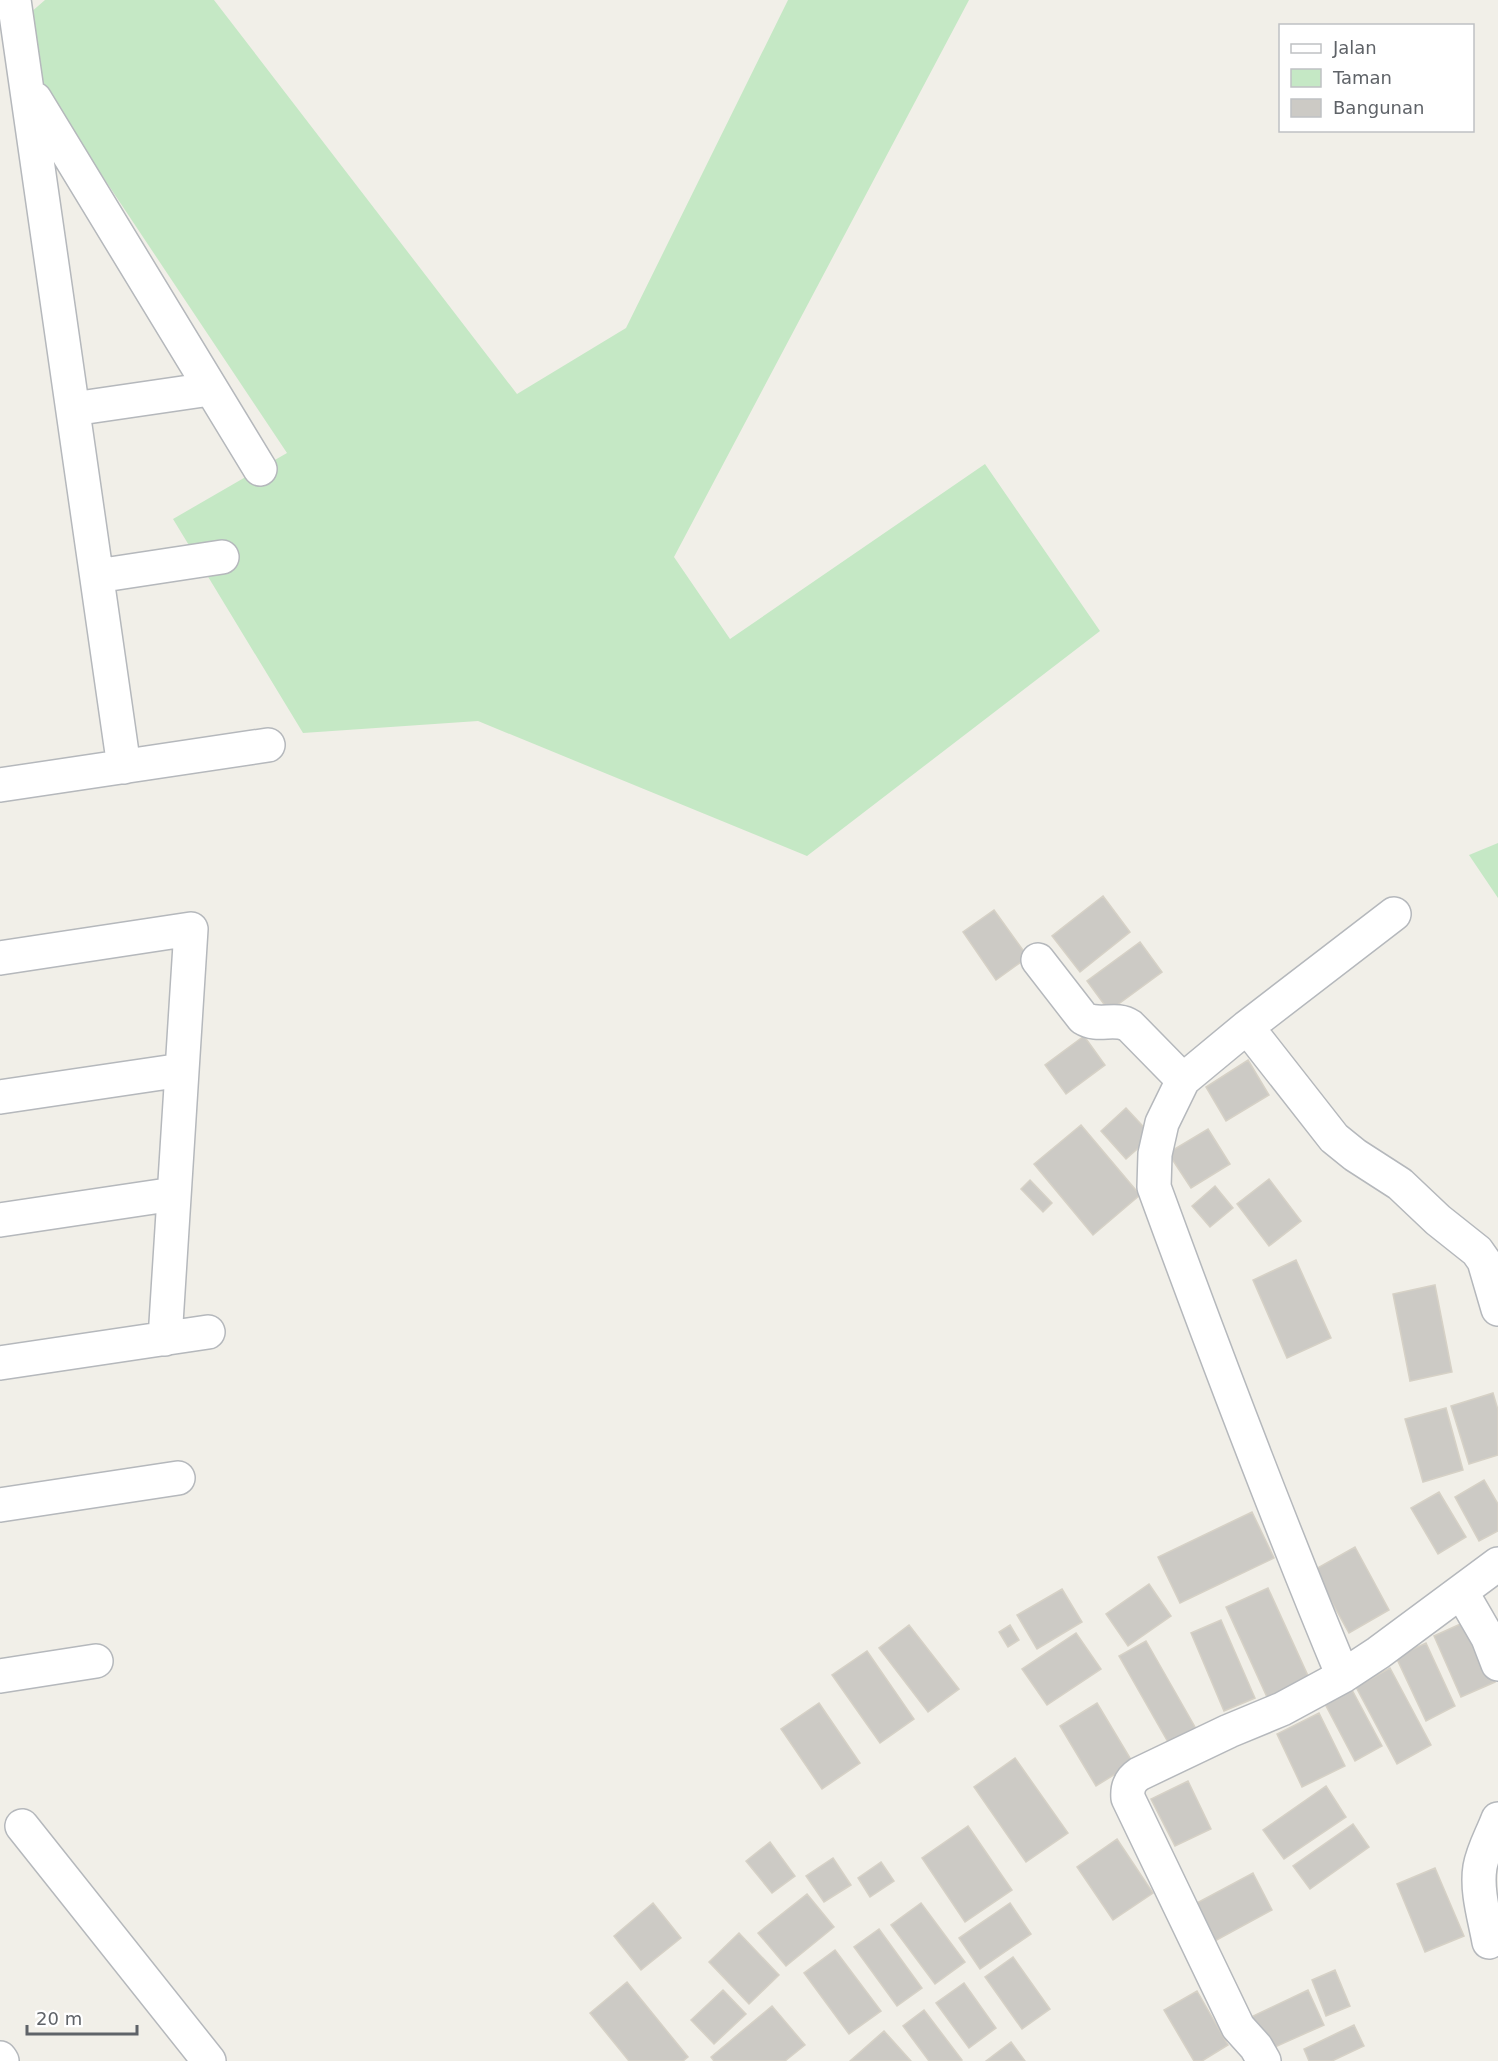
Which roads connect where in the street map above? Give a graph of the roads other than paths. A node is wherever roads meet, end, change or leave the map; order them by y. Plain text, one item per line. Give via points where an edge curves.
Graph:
1 (14, 0) edge
2 (26, 86) junction
3 (210, 389) junction
4 (73, 409) junction
5 (260, 469) dead end
6 (222, 557) dead end
7 (97, 576) junction
8 (268, 745) dead end
9 (124, 767) junction
10 (0, 785) edge
11 (1394, 914) dead end
12 (0, 958) edge
13 (1038, 960) dead end
14 (1247, 1027) junction
15 (182, 1070) junction
16 (1183, 1080) junction
17 (0, 1097) edge
18 (174, 1194) junction
19 (0, 1220) edge
20 (1498, 1309) edge
21 (208, 1332) dead end
22 (165, 1339) junction
23 (0, 1364) edge
24 (178, 1478) dead end
25 (0, 1504) edge
26 (1498, 1564) edge
27 (1462, 1593) junction
28 (96, 1661) dead end
29 (1498, 1664) edge
30 (0, 1676) edge
31 (1343, 1676) junction
32 (1498, 1819) edge
33 (22, 1826) dead end
34 (1489, 1942) dead end
35 (209, 2061) edge
36 (1264, 2061) edge

1 - 2 street
2 - 3 street
2 - 4 street
3 - 4 street
3 - 5 street
4 - 7 street
6 - 7 street
7 - 9 street
8 - 9 street
9 - 10 street
11 - 14 street
12 - 15 street via 191,929
13 - 16 street via 1083,1018 1097,1024 1125,1023
14 - 16 street
14 - 20 street via 1334,1138 1400,1184 1477,1251
15 - 17 street
15 - 18 street
16 - 31 street via 1162,1123 1155,1154 1154,1186 1291,1550
18 - 19 street
18 - 22 street
21 - 22 street
22 - 23 street
24 - 25 street
26 - 27 street
27 - 29 street
27 - 31 street
28 - 30 street
31 - 36 street via 1139,1774 1128,1787 1128,1798 1238,2027
32 - 34 street via 1480,1869
33 - 35 street

